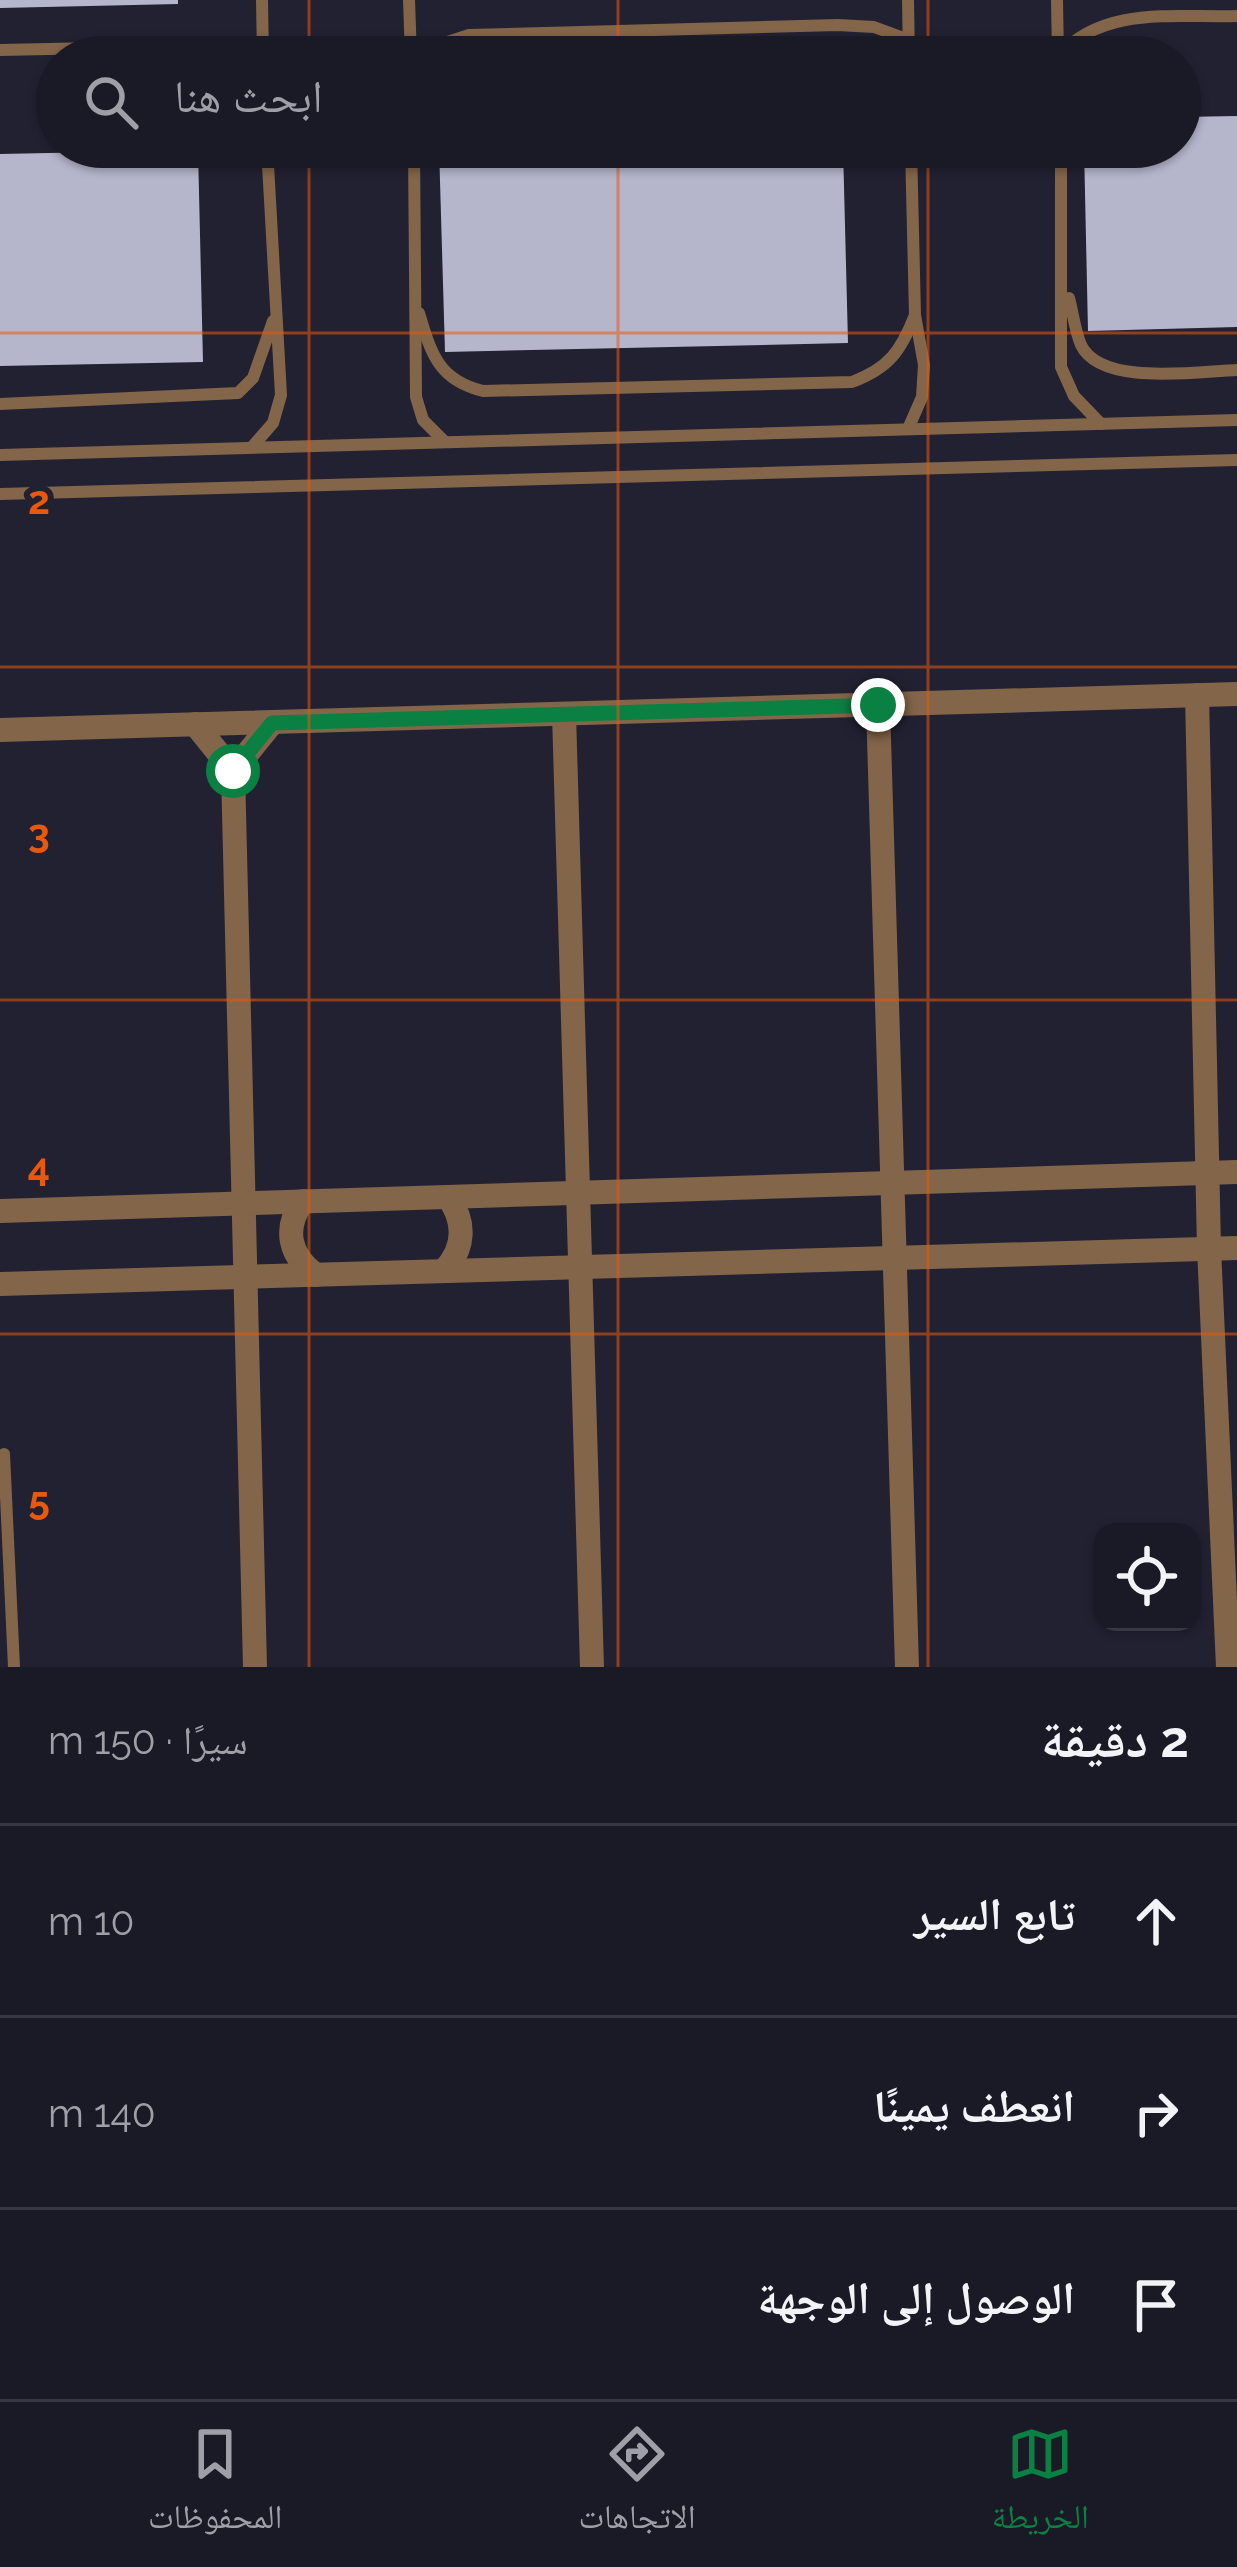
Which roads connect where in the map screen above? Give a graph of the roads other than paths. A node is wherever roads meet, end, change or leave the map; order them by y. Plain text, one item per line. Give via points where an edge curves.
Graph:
1 (262, 0) edge
2 (410, 0) edge
3 (908, 0) edge
4 (1057, 0) edge
5 (1237, 16) edge
6 (263, 36) edge
7 (411, 36) edge
8 (466, 36) edge
9 (898, 36) edge
10 (909, 36) edge
11 (1058, 36) edge
12 (1076, 36) edge
13 (36, 49) edge
14 (0, 50) edge
15 (268, 168) edge
16 (415, 168) edge
17 (912, 168) edge
18 (1061, 168) edge
19 (1064, 281) junction
20 (419, 313) junction
21 (915, 315) junction
22 (273, 321) junction
23 (1237, 370) edge
24 (0, 404) edge
25 (1237, 420) edge
26 (1101, 424) junction
27 (908, 429) junction
28 (445, 442) junction
29 (251, 448) junction
30 (0, 455) edge
31 (1237, 460) edge
32 (0, 494) edge
33 (1237, 694) edge
34 (1198, 695) junction
35 (878, 705) junction
36 (563, 714) junction
37 (272, 723) junction
38 (195, 724) junction
39 (0, 730) edge
40 (233, 771) junction
41 (1237, 1172) edge
42 (1207, 1173) junction
43 (892, 1182) junction
44 (578, 1193) junction
45 (448, 1197) junction
46 (303, 1201) junction
47 (243, 1203) junction
48 (0, 1211) edge
49 (1237, 1248) edge
50 (1209, 1249) junction
51 (895, 1258) junction
52 (580, 1267) junction
53 (444, 1271) junction
54 (316, 1275) junction
55 (244, 1277) junction
56 (0, 1284) edge
57 (4, 1454) dead end
58 (14, 1667) edge
59 (255, 1667) edge
60 (592, 1667) edge
61 (907, 1667) edge
62 (1228, 1667) edge

1 - 6 lane
2 - 7 lane
3 - 10 lane
4 - 11 lane
5 - 12 lane via 1122,19
8 - 9 lane via 838,25
13 - 14 lane
15 - 22 lane
16 - 20 lane
17 - 21 lane
18 - 19 lane
19 - 23 lane via 1082,348 1100,365 1131,373
19 - 26 lane via 1061,367 1074,396
20 - 21 lane via 434,364 459,386 482,392 853,382 891,361
20 - 28 lane via 416,397 423,420
21 - 27 lane via 924,365
22 - 24 lane via 253,378 238,392
22 - 29 lane via 281,395 273,423
25 - 26 lane
26 - 27 lane
27 - 28 lane
28 - 29 lane
29 - 30 lane
31 - 32 lane
33 - 34 street
34 - 35 street
34 - 42 street
35 - 36 street
35 - 43 street
36 - 37 street
36 - 44 street
37 - 38 street
37 - 40 street
38 - 39 street
38 - 40 street
40 - 47 street
41 - 42 street
42 - 43 street
42 - 50 street
43 - 44 street
43 - 51 street
44 - 45 street
44 - 52 street
45 - 46 street
45 - 53 street via 462,1231
46 - 47 street
46 - 54 street via 291,1244
47 - 48 street
47 - 55 street
49 - 50 street
50 - 51 street
50 - 62 street
51 - 52 street
51 - 61 street
52 - 53 street
52 - 60 street
53 - 54 street
54 - 55 street
55 - 56 street
55 - 59 street
57 - 58 lane

